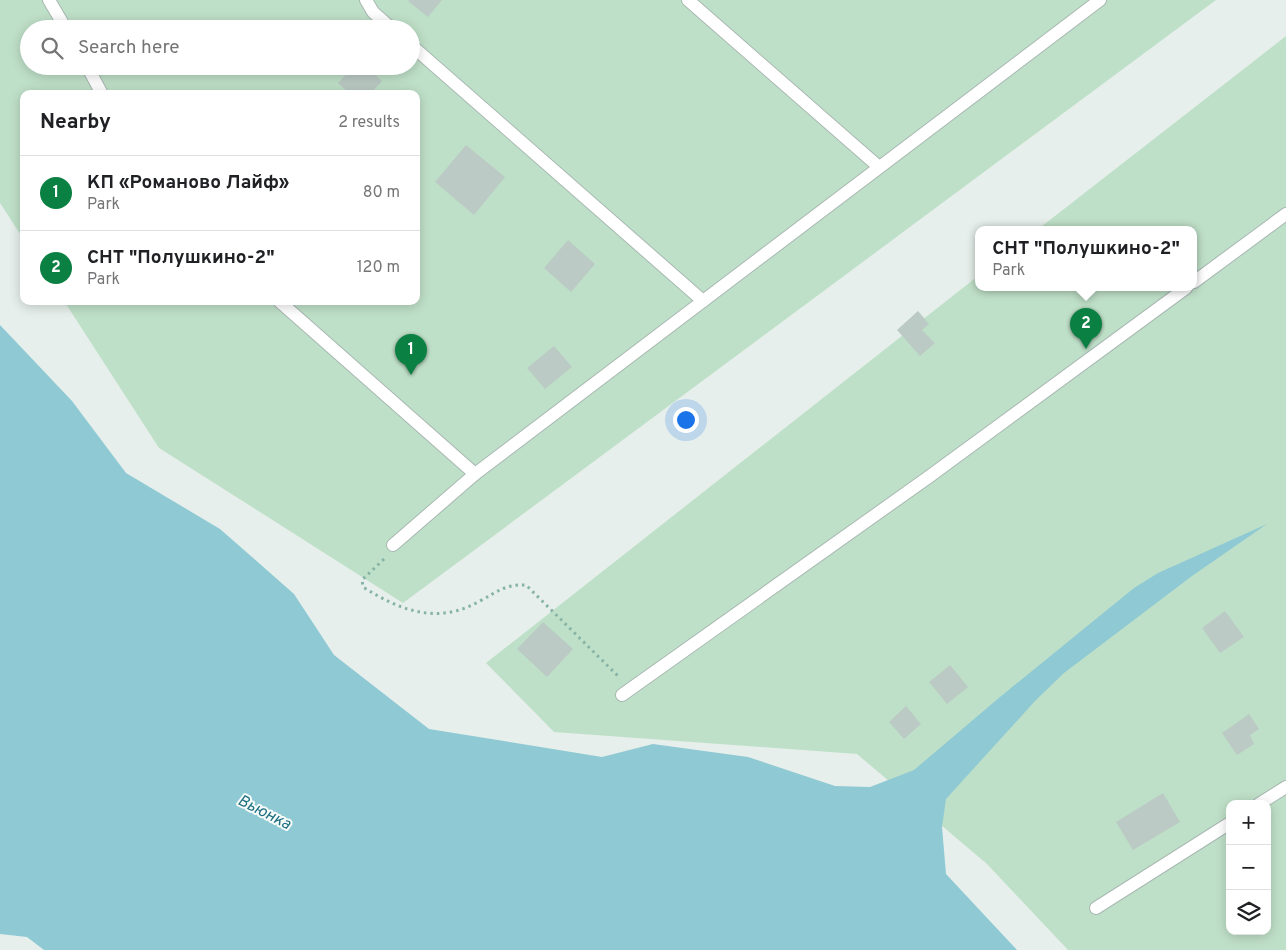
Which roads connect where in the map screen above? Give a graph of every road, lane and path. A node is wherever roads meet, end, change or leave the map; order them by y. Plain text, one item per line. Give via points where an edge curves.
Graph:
1 (49, 0) edge
2 (366, 0) edge
3 (688, 0) edge
4 (1100, 0) edge
5 (61, 20) edge
6 (382, 20) edge
7 (420, 54) edge
8 (92, 75) edge
9 (100, 90) edge
10 (879, 167) junction
11 (1286, 214) edge
12 (1197, 280) edge
13 (1182, 291) edge
14 (703, 301) junction
15 (284, 305) edge
16 (475, 474) junction
17 (393, 545) joint
18 (635, 686) junction
19 (622, 695) dead end
20 (1286, 787) edge
21 (1265, 800) edge
22 (1226, 825) edge
23 (1096, 908) dead end

1 - 5 lane
2 - 6 lane
3 - 10 lane
4 - 10 lane
7 - 14 lane
8 - 9 lane
10 - 14 lane
11 - 12 lane
13 - 18 lane
14 - 16 lane
15 - 16 lane
16 - 17 lane
17 - 18 path via 378,566 362,580 364,587 371,592 410,611 434,615 478,603 502,587 526,585 621,680
18 - 19 lane
20 - 21 lane
22 - 23 lane

